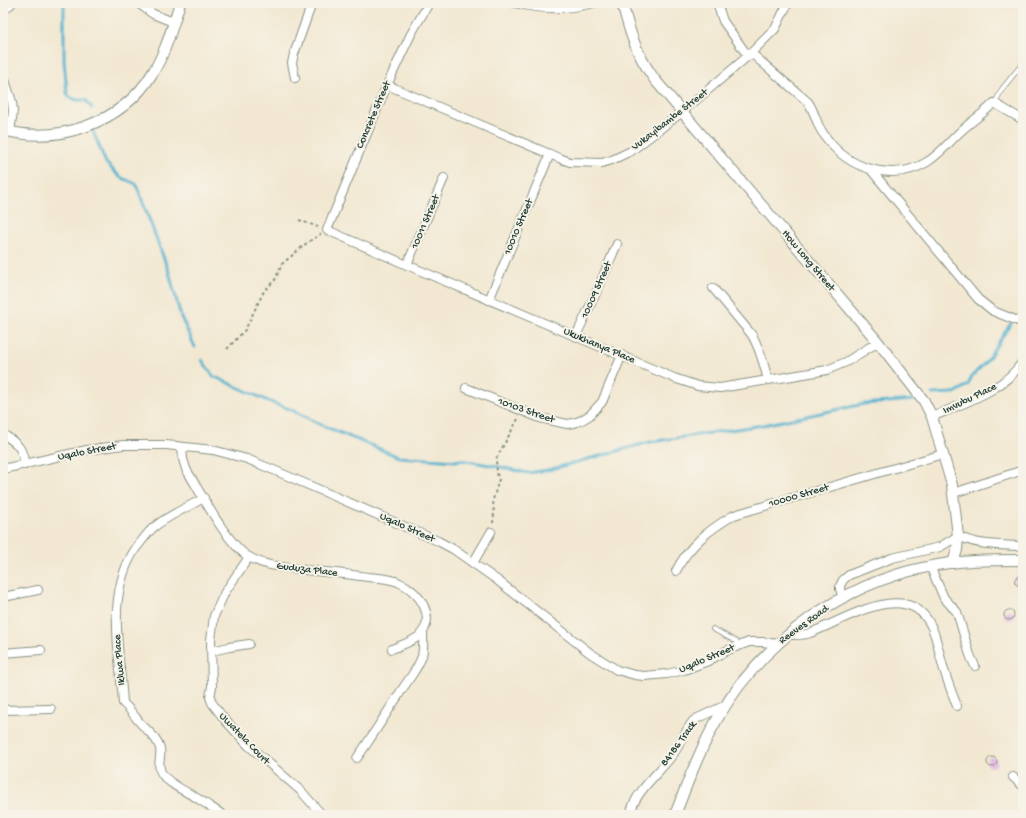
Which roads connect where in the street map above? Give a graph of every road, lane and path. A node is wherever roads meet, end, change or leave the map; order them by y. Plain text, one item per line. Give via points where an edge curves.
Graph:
1 (138, 3) edge
2 (180, 3) edge
3 (312, 3) edge
4 (429, 3) edge
5 (514, 3) edge
6 (594, 3) edge
7 (622, 3) edge
8 (717, 3) edge
9 (788, 3) edge
10 (12, 4) edge
11 (3, 10) edge
12 (174, 22) junction
13 (750, 55) junction
14 (1023, 63) edge
15 (3, 74) edge
16 (295, 78) dead end
17 (387, 85) junction
18 (994, 103) junction
19 (682, 112) junction
20 (1023, 120) edge
21 (7, 131) edge
22 (550, 154) junction
23 (871, 170) junction
24 (444, 178) dead end
25 (300, 220) dead end
26 (327, 230) junction
27 (617, 244) dead end
28 (407, 265) junction
29 (713, 288) dead end
30 (489, 300) junction
31 (1023, 323) edge
32 (576, 336) junction
33 (878, 342) junction
34 (227, 349) dead end
35 (622, 355) junction
36 (1023, 361) edge
37 (768, 380) junction
38 (466, 388) dead end
39 (522, 411) junction
40 (932, 417) junction
41 (3, 434) edge
42 (182, 447) junction
43 (943, 454) junction
44 (25, 465) junction
45 (3, 469) edge
46 (1023, 470) edge
47 (954, 493) junction
48 (204, 498) junction
49 (491, 532) joint
50 (958, 536) junction
51 (1023, 546) edge
52 (249, 557) junction
53 (1023, 560) edge
54 (953, 562) junction
55 (473, 563) junction
56 (930, 566) junction
57 (676, 571) dead end
58 (38, 590) dead end
59 (3, 597) edge
60 (843, 598) junction
61 (713, 629) dead end
62 (423, 631) junction
63 (788, 635) junction
64 (249, 644) dead end
65 (777, 644) junction
66 (741, 645) junction
67 (392, 649) dead end
68 (41, 650) dead end
69 (212, 651) junction
70 (3, 653) edge
71 (975, 666) dead end
72 (726, 705) junction
73 (956, 706) dead end
74 (51, 708) dead end
75 (3, 710) edge
76 (357, 758) dead end
77 (1013, 778) dead end
78 (1023, 786) edge
79 (223, 815) edge
80 (322, 815) edge
81 (630, 815) edge
82 (675, 815) edge

1 - 12 street via 153,14
2 - 12 street
3 - 16 street via 294,54 292,63
4 - 17 street, Concrete Street
5 - 6 street via 556,9
7 - 19 street, How Long Street via 630,34 642,62
8 - 13 street via 723,21
9 - 13 street, Vukayibambe Street via 775,29
10 - 11 street
12 - 21 street via 160,61 152,74 134,97 109,116 79,129 62,133 42,135
13 - 19 street, Vukayibambe Street
13 - 23 street via 808,102 822,132 833,146 851,161
14 - 18 lane
15 - 21 street via 13,111
17 - 22 street, Vukayibambe Street
17 - 26 street, Concrete Street
18 - 20 street
18 - 23 street via 926,162 908,169 888,172
19 - 22 street, Vukayibambe Street via 631,151 612,160 602,163 570,162
19 - 33 street, How Long Street
22 - 30 street, 10010 Street
23 - 31 street via 978,299 993,311
24 - 28 street, 10011 Street
25 - 26 path
26 - 28 street, Ukukhanya Place
26 - 34 path via 282,264 275,280 264,291 245,330
27 - 32 street, 10009 Street
28 - 30 street, Ukukhanya Place
29 - 37 street via 757,342
30 - 32 street, Ukukhanya Place
32 - 35 street, Ukukhanya Place
33 - 37 street, Ukukhanya Place via 835,367
33 - 40 street, How Long Street via 920,394
35 - 37 street, Ukukhanya Place via 698,386 720,388
35 - 39 street, 10103 Street via 602,402 582,420 567,424 558,423
36 - 40 street, Imvubu Place via 1008,378 994,388
38 - 39 street, 10103 Street
39 - 49 path via 496,459 499,479 493,500
40 - 43 street, How Long Street
41 - 44 street via 22,450
42 - 44 street, Uqalo Street via 123,445 87,450
42 - 48 street, Guduza Place via 186,469
42 - 55 street, Uqalo Street via 213,450 247,459 422,533
43 - 47 street, How Long Street
43 - 57 street, 10000 Street via 734,515 697,540
44 - 45 street, Uqalo Street
46 - 47 street
47 - 50 street, How Long Street
48 - 52 street, Guduza Place via 228,536
48 - 79 street, Iklwa Place via 154,527 133,554 121,580 117,610 118,641 123,703 159,745 159,767 162,774
49 - 55 street
50 - 51 street via 986,545
50 - 54 street, How Long Street
50 - 60 street via 940,547 892,558 850,575 840,586
52 - 62 street, Guduza Place via 269,565 400,582 417,595 424,605 426,622
52 - 69 street, Uwatela Court via 219,602 212,626
53 - 54 street, Reeves Road
54 - 56 street, Reeves Road
55 - 66 street, Uqalo Street via 590,653 617,670 644,676 673,673 708,661
56 - 60 street, Reeves Road via 888,578
56 - 71 street via 944,598 957,612
58 - 59 street
60 - 63 street, Reeves Road
61 - 66 lane
62 - 67 street via 411,641
62 - 76 street, Guduza Place via 422,656 418,664
63 - 65 street, Reeves Road
63 - 73 street via 809,634 866,609 890,603 912,606 924,615 931,625
64 - 69 street
65 - 66 street, Uqalo Street via 753,642
65 - 72 street, Reeves Road
68 - 70 street
69 - 80 street, Uwatela Court via 212,703 249,746 301,791
72 - 81 street, 84186 Track via 691,724 675,751 637,797
72 - 82 street, Reeves Road via 707,738
74 - 75 street
77 - 78 street

